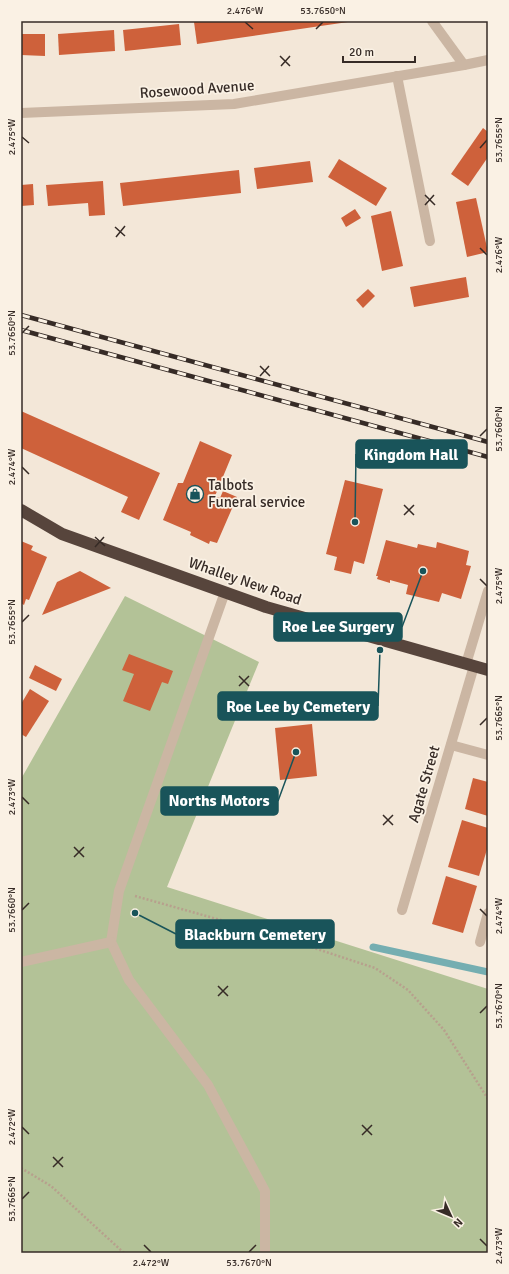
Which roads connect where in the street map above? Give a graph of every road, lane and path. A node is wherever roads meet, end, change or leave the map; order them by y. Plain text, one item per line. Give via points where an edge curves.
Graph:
1 (432, 21) edge
2 (488, 60) edge
3 (464, 65) junction
4 (397, 76) junction
5 (21, 113) edge
6 (430, 241) dead end
7 (21, 510) edge
8 (488, 591) edge
9 (224, 592) junction
10 (470, 665) junction
11 (488, 670) edge
12 (451, 745) junction
13 (488, 755) edge
14 (119, 891) junction
15 (402, 910) dead end
16 (488, 913) edge
17 (111, 942) junction
18 (480, 942) dead end
19 (21, 962) edge
20 (488, 1099) edge
21 (21, 1168) edge
22 (124, 1253) edge
23 (265, 1253) edge

1 - 3 street
2 - 3 street, Rosewood Avenue
3 - 4 street, Rosewood Avenue
4 - 5 street, Rosewood Avenue via 234,104
4 - 6 street
7 - 9 highway, Whalley New Road via 62,534
8 - 10 street, Agate Street
9 - 10 highway, Whalley New Road via 266,607
9 - 14 street
10 - 11 highway, Whalley New Road
10 - 12 street, Agate Street
12 - 13 street
12 - 15 street, Agate Street
14 - 17 street
14 - 20 path via 375,968 408,990 444,1030
16 - 18 street
17 - 19 street
17 - 23 street via 129,980 208,1085 265,1191
21 - 22 path via 51,1186

